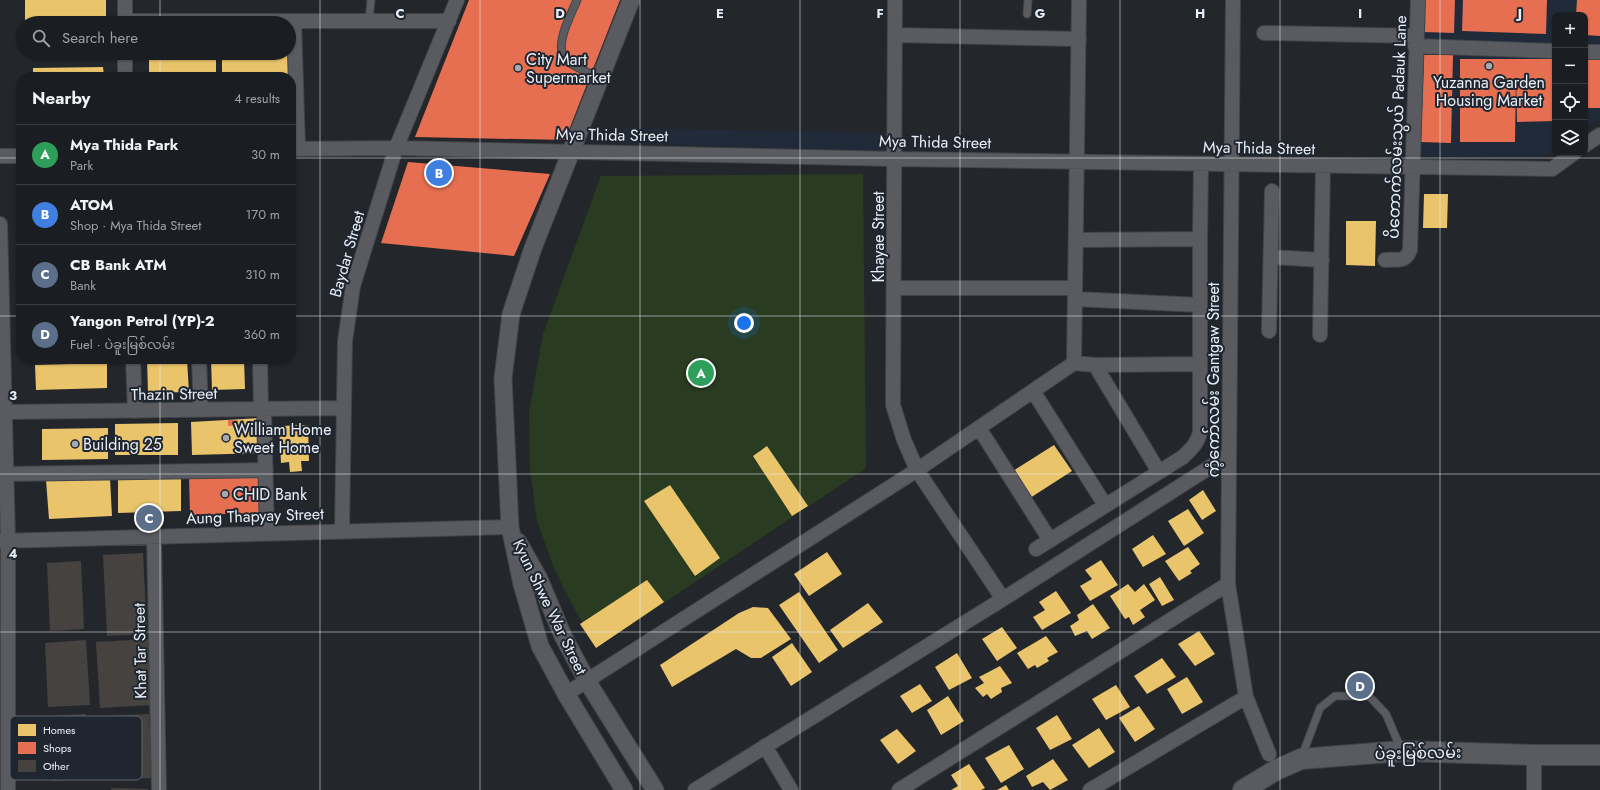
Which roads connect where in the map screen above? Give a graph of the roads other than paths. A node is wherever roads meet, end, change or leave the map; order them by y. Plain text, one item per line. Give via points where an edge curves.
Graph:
1 (125, 0) edge
2 (371, 0) edge
3 (457, 0) edge
4 (577, 0) edge
5 (631, 0) edge
6 (896, 0) edge
7 (1028, 0) edge
8 (1079, 0) edge
9 (1233, 0) edge
10 (1418, 0) edge
11 (1028, 14) dead end
12 (125, 16) edge
13 (296, 21) edge
14 (369, 21) junction
15 (449, 21) junction
16 (1264, 33) dead end
17 (896, 35) junction
18 (1079, 39) junction
19 (1416, 41) junction
20 (1552, 51) edge
21 (1588, 52) edge
22 (1600, 52) edge
23 (125, 60) edge
24 (294, 60) edge
25 (125, 72) edge
26 (294, 72) edge
27 (600, 79) junction
28 (1600, 135) edge
29 (1588, 144) edge
30 (396, 148) junction
31 (296, 149) edge
32 (573, 151) junction
33 (0, 156) edge
34 (16, 156) edge
35 (1570, 156) edge
36 (895, 159) junction
37 (1078, 161) junction
38 (1201, 164) junction
39 (1231, 164) junction
40 (1323, 166) junction
41 (1413, 167) junction
42 (1272, 191) dead end
43 (0, 224) edge
44 (1200, 239) junction
45 (1076, 240) junction
46 (1271, 258) junction
47 (1322, 260) junction
48 (1385, 260) dead end
49 (894, 288) junction
50 (1075, 293) junction
51 (1200, 305) junction
52 (1269, 331) dead end
53 (1320, 335) dead end
54 (1074, 363) junction
55 (133, 364) edge
56 (199, 364) edge
57 (260, 364) edge
58 (1200, 364) junction
59 (1094, 365) junction
60 (1033, 391) junction
61 (200, 407) junction
62 (343, 408) junction
63 (262, 409) junction
64 (134, 411) junction
65 (6, 412) junction
66 (979, 428) junction
67 (1229, 456) junction
68 (264, 470) junction
69 (917, 470) junction
70 (1159, 472) junction
71 (6, 474) junction
72 (1105, 505) junction
73 (510, 527) junction
74 (342, 531) junction
75 (267, 532) junction
76 (154, 536) junction
77 (1050, 540) junction
78 (4, 541) edge
79 (1036, 549) dead end
80 (1228, 584) junction
81 (1002, 600) junction
82 (4, 631) edge
83 (587, 681) junction
84 (566, 694) junction
85 (1246, 697) junction
86 (4, 718) edge
87 (765, 746) junction
88 (1402, 751) junction
89 (1269, 754) dead end
90 (1534, 754) junction
91 (1600, 755) edge
92 (1301, 759) junction
93 (8, 790) edge
94 (160, 790) edge
95 (624, 790) edge
96 (655, 790) edge
97 (695, 790) edge
98 (791, 790) edge
99 (899, 790) edge
100 (1090, 790) edge
101 (1243, 790) edge
102 (1534, 790) edge

1 - 12 street
2 - 14 lane
3 - 15 street, Baydar Street
4 - 27 lane via 561,40 561,52 566,60
5 - 27 street
6 - 17 street, Khayae Street
7 - 11 lane
8 - 18 street
9 - 39 street, ကံ့ကော်လမ်း Gantgaw Street
10 - 19 street, ပိတောက်လမ်းသွယ် Padauk Lane
13 - 14 street
14 - 15 street
15 - 30 street, Baydar Street
16 - 19 street
17 - 18 street
17 - 36 street, Khayae Street
18 - 37 street
19 - 20 street
19 - 41 street, ပိတောက်လမ်းသွယ် Padauk Lane
21 - 22 street
23 - 25 street
24 - 26 street
27 - 32 street
28 - 29 street
30 - 31 street, Mya Thida Street
30 - 32 street, Mya Thida Street
30 - 62 street, Baydar Street via 353,286 345,341
32 - 36 street, Mya Thida Street
32 - 73 street via 533,248 511,314 503,378
33 - 34 street
35 - 41 street, Mya Thida Street via 1552,169
36 - 37 street, Mya Thida Street
36 - 49 street, Khayae Street
37 - 38 street, Mya Thida Street
37 - 45 street
38 - 39 street, Mya Thida Street
38 - 44 street
39 - 40 street, Mya Thida Street
39 - 67 street, ကံ့ကော်လမ်း Gantgaw Street
40 - 41 street, Mya Thida Street
40 - 47 street
41 - 48 street, ပိတောက်လမ်းသွယ် Padauk Lane via 1410,250 1407,257
42 - 46 street
43 - 65 street
44 - 45 street
44 - 51 street
45 - 50 street
46 - 47 street
46 - 52 street
47 - 53 street
49 - 50 street
49 - 69 street, Khayae Street via 893,405
50 - 51 street
50 - 54 street
51 - 58 street
54 - 59 street
54 - 60 street
55 - 64 street
56 - 61 street
57 - 63 street
58 - 59 street
58 - 70 street via 1199,438 1183,457
59 - 70 street
60 - 66 street
60 - 72 street
61 - 63 street, Thazin Street
61 - 64 street, Thazin Street
62 - 63 street, Thazin Street
62 - 74 street, Baydar Street
63 - 68 street
64 - 65 street, Thazin Street
65 - 71 street
66 - 69 street
66 - 77 street
67 - 80 street, ကံ့ကော်လမ်း Gantgaw Street
67 - 81 street
68 - 71 street
68 - 75 street
69 - 81 street, Khayae Street
69 - 83 street
70 - 72 street
71 - 78 street
72 - 77 street
73 - 74 street, Aung Thapyay Street
73 - 83 street, Kyun Shwe War Street via 539,579 563,636
73 - 84 street, Kyun Shwe War Street via 522,584 540,646
74 - 75 street, Aung Thapyay Street
75 - 76 street, Aung Thapyay Street
76 - 78 street, Aung Thapyay Street
76 - 94 street, Khat Tar Street
77 - 79 street
78 - 82 street
80 - 85 street, ကံ့ကော်လမ်း Gantgaw Street
80 - 99 street
81 - 87 street
82 - 86 street
83 - 84 street
83 - 96 street, Kyun Shwe War Street
84 - 95 street, Kyun Shwe War Street
85 - 89 street, ကံ့ကော်လမ်း Gantgaw Street
85 - 100 street
86 - 93 street
87 - 97 street
87 - 98 street
88 - 90 main road, ပဲခူးမြစ်လမ်း
88 - 92 main road, ပဲခူးမြစ်လမ်း
88 - 92 lane via 1386,714 1369,696 1335,696 1320,708
90 - 91 main road, ပဲခူးမြစ်လမ်း
90 - 102 street
92 - 101 main road, ပဲခူးမြစ်လမ်း via 1276,770

